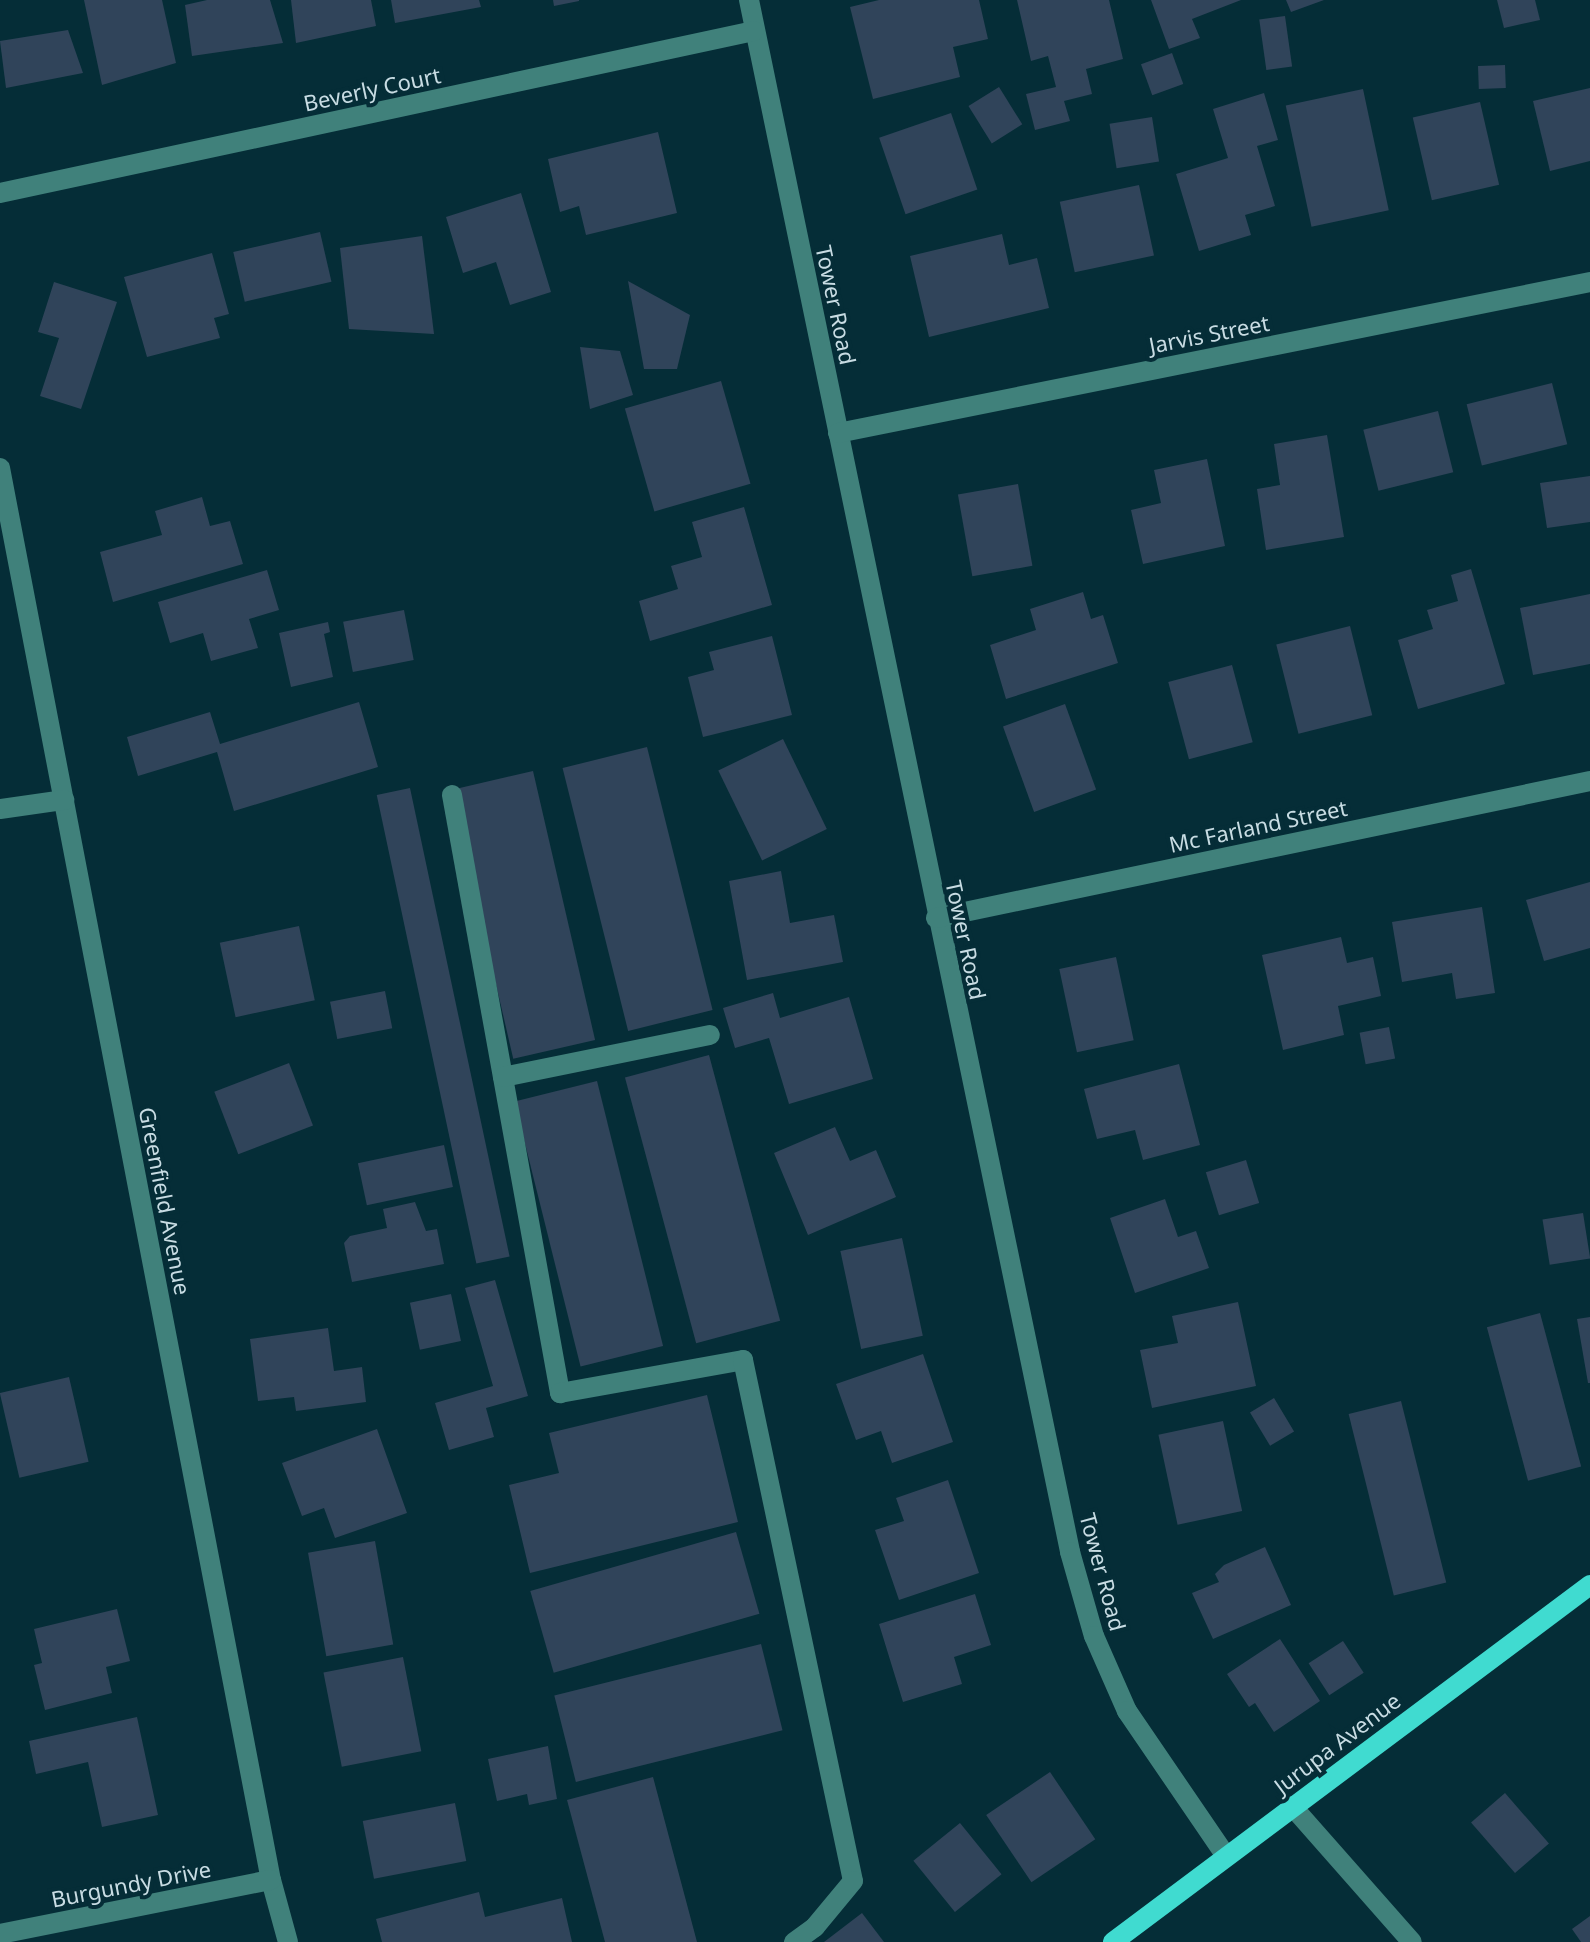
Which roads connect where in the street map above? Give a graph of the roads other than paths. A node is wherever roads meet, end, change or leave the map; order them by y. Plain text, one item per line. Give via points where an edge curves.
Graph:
1 (749, 0) edge
2 (754, 31) junction
3 (0, 193) edge
4 (1590, 282) edge
5 (838, 433) junction
6 (0, 468) edge
7 (1590, 781) edge
8 (452, 795) dead end
9 (64, 800) junction
10 (0, 809) edge
11 (936, 918) junction
12 (710, 1035) dead end
13 (503, 1077) junction
14 (1590, 1585) edge
15 (1292, 1806) junction
16 (1226, 1856) junction
17 (271, 1880) junction
18 (0, 1934) edge
19 (288, 1942) edge
20 (794, 1942) edge
21 (1113, 1942) edge
22 (1412, 1942) edge

1 - 2 street, Tower Road
2 - 3 street, Beverly Court
2 - 5 street, Tower Road
4 - 5 street, Jarvis Street
5 - 11 street, Tower Road
6 - 9 street, Greenfield Avenue
7 - 11 street, Mc Farland Street
8 - 13 street
9 - 10 street
9 - 17 street, Greenfield Avenue
11 - 16 street, Tower Road via 1067,1537 1094,1636 1127,1711
12 - 13 street
13 - 20 street via 560,1393 743,1360 853,1881 815,1927
14 - 15 main road, Jurupa Avenue
15 - 16 main road, Jurupa Avenue
15 - 22 street
16 - 21 main road, Jurupa Avenue
17 - 18 street, Burgundy Drive
17 - 19 street, Greenfield Avenue

